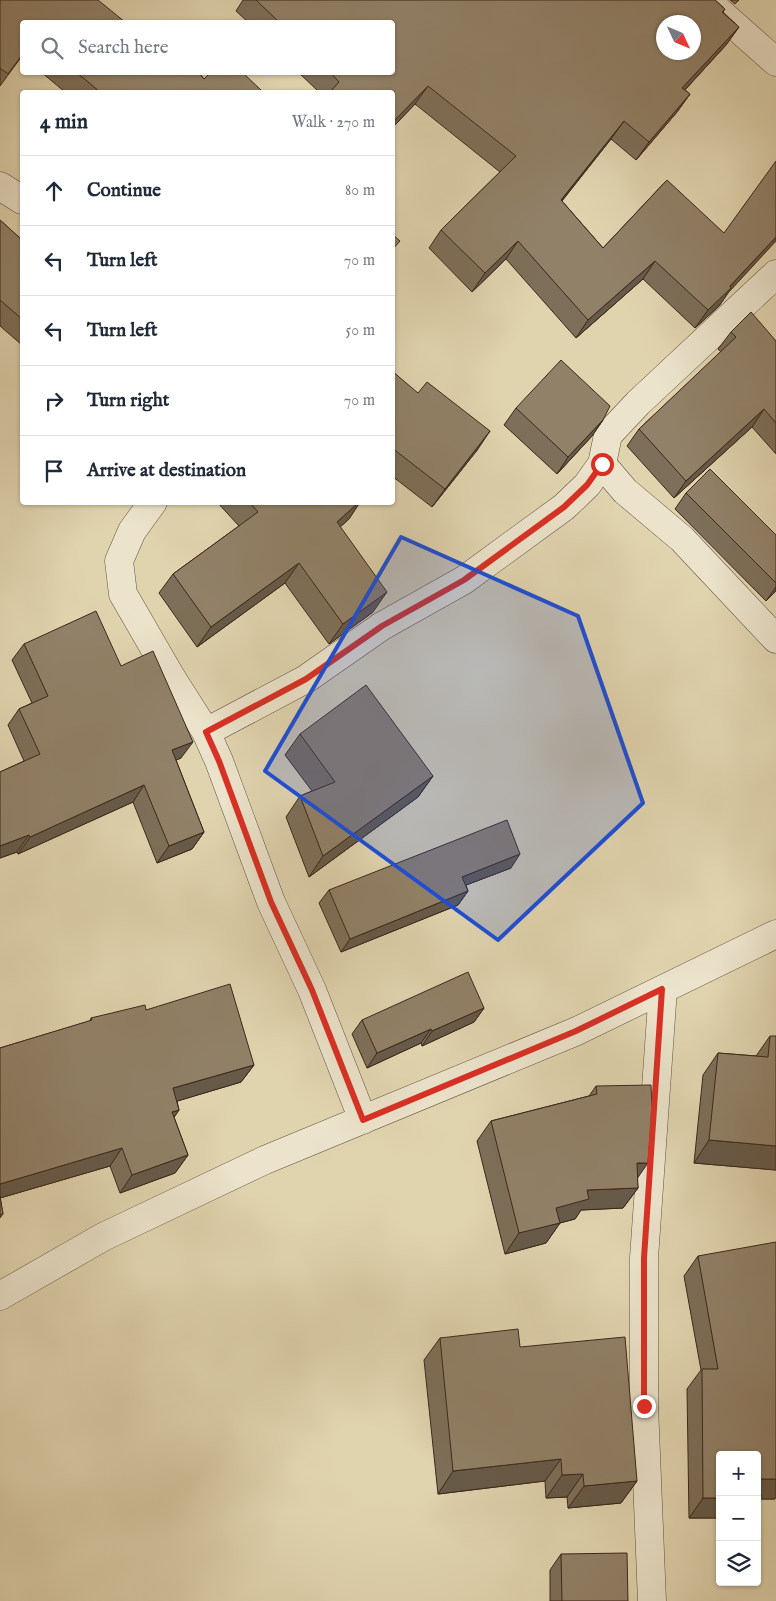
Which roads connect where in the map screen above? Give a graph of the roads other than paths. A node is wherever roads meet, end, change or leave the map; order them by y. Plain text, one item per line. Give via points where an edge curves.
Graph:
1 (706, 0) edge
2 (776, 62) edge
3 (0, 186) edge
4 (20, 199) edge
5 (776, 274) edge
6 (602, 464) junction
7 (151, 505) edge
8 (776, 639) edge
9 (206, 732) junction
10 (776, 934) edge
11 (662, 989) junction
12 (363, 1120) junction
13 (0, 1296) edge
14 (652, 1601) edge

1 - 2 street
3 - 4 street
5 - 6 street via 608,435
6 - 8 street via 625,491 682,539
6 - 9 street via 587,485 564,507 464,580 382,626 306,679
7 - 9 street via 132,531 119,561 123,594
9 - 12 street via 271,902 312,990
10 - 11 street
11 - 12 street via 576,1031
11 - 14 street via 644,1258 644,1406
12 - 13 street via 265,1160 103,1237

